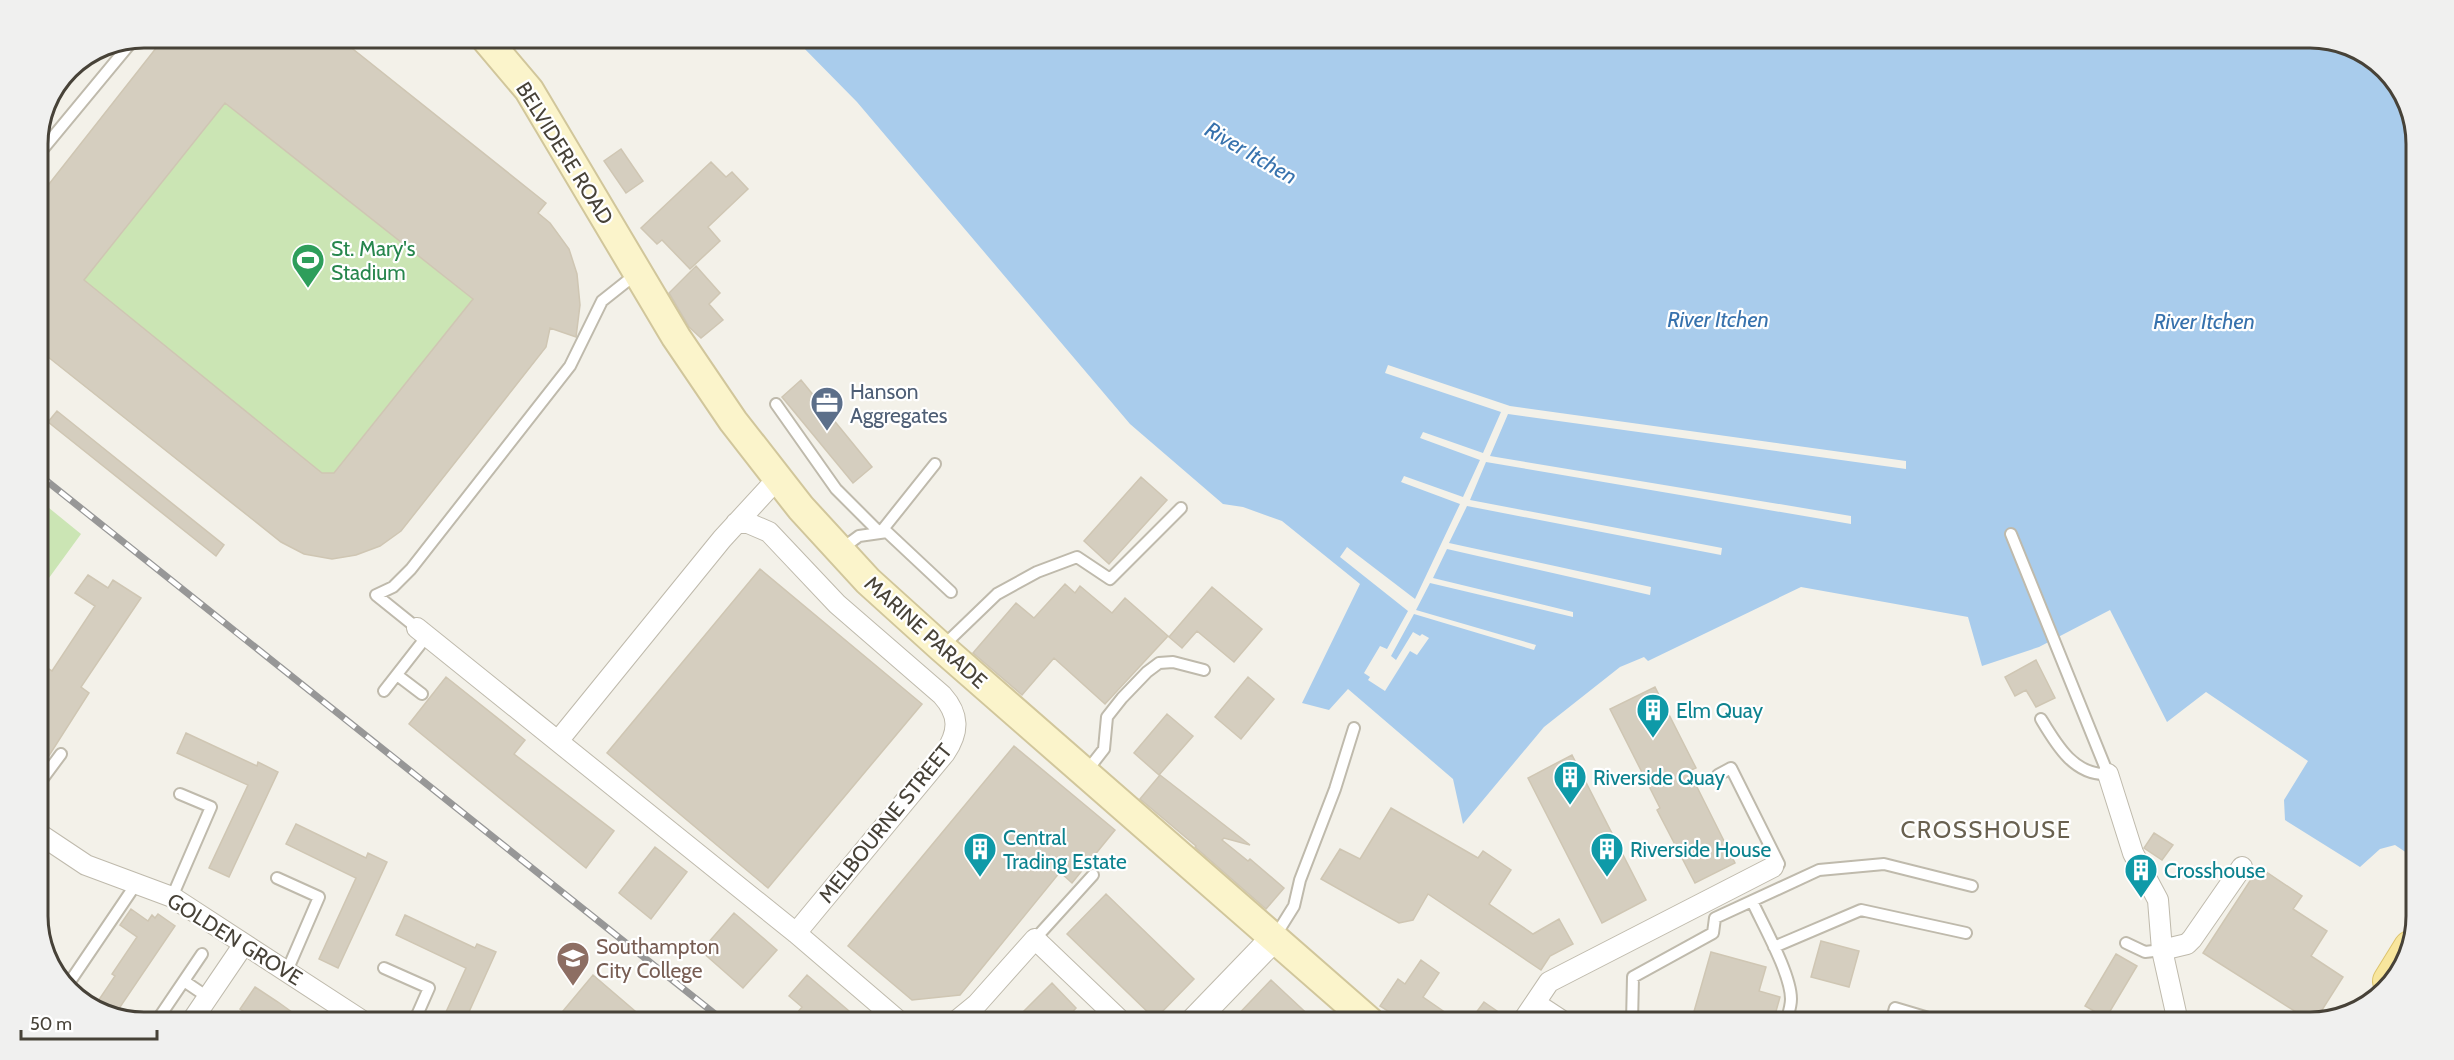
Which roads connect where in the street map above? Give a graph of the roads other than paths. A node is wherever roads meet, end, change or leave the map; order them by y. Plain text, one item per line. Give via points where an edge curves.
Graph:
1 (493, 48) edge
2 (125, 50) edge
3 (48, 143) edge
4 (636, 274) junction
5 (776, 404) dead end
6 (934, 464) dead end
7 (777, 479) junction
8 (1180, 508) dead end
9 (736, 523) junction
10 (880, 533) junction
11 (2012, 534) dead end
12 (839, 550) junction
13 (951, 592) dead end
14 (422, 632) junction
15 (941, 647) junction
16 (1204, 670) dead end
17 (397, 675) junction
18 (384, 691) dead end
19 (422, 694) dead end
20 (2041, 719) dead end
21 (1354, 728) dead end
22 (558, 741) junction
23 (61, 754) dead end
24 (48, 772) edge
25 (1086, 772) junction
26 (2108, 774) junction
27 (1718, 775) dead end
28 (180, 794) dead end
29 (48, 840) edge
30 (1773, 867) joint
31 (2242, 867) dead end
32 (1093, 875) dead end
33 (277, 878) dead end
34 (136, 884) junction
35 (1972, 886) dead end
36 (171, 897) junction
37 (1752, 901) junction
38 (796, 933) junction
39 (1966, 933) dead end
40 (1274, 938) junction
41 (1035, 939) junction
42 (2126, 943) dead end
43 (244, 944) junction
44 (1774, 947) junction
45 (2162, 950) junction
46 (202, 954) dead end
47 (384, 968) dead end
48 (287, 971) junction
49 (72, 979) edge
50 (184, 981) junction
51 (209, 998) junction
52 (1535, 1003) junction
53 (163, 1012) edge
54 (199, 1012) edge
55 (348, 1012) edge
56 (419, 1012) edge
57 (887, 1012) edge
58 (968, 1012) edge
59 (1111, 1012) edge
60 (1203, 1012) edge
61 (1358, 1012) edge
62 (1529, 1012) edge
63 (1548, 1012) edge
64 (1632, 1012) edge
65 (1788, 1012) edge
66 (1894, 1012) edge
67 (1908, 1012) edge
68 (2176, 1012) edge

1 - 4 main road, BELVIDERE ROAD via 529,90
2 - 3 lane
4 - 7 main road, MARINE PARADE via 733,421
4 - 14 lane via 602,301 570,366 411,569 393,587 376,595
5 - 10 lane via 836,489
6 - 10 lane
7 - 9 street
7 - 12 main road, MARINE PARADE
8 - 15 lane via 1110,579 1077,557 1037,572 997,594
9 - 22 street
9 - 38 street, MELBOURNE STREET via 769,532 837,604 942,695 955,715 953,741 945,753
10 - 12 lane via 859,536
10 - 13 lane via 887,532
11 - 26 lane
12 - 15 main road, MARINE PARADE
14 - 17 lane
14 - 22 street
15 - 25 main road, MARINE PARADE
16 - 25 lane via 1173,662 1159,663 1147,672 1107,717 1104,749
17 - 18 lane
17 - 19 lane
20 - 26 lane via 2069,759 2099,774
21 - 40 lane via 1294,906
22 - 38 street
23 - 24 lane
25 - 40 main road, MARINE PARADE
26 - 45 street via 2133,853 2158,900
27 - 30 lane via 1731,768 1779,864
28 - 36 lane via 211,807
29 - 34 street, GOLDEN GROVE via 86,865
30 - 52 street via 1549,982
31 - 45 street via 2192,939
32 - 41 lane
33 - 48 lane via 319,897
34 - 36 street, GOLDEN GROVE
34 - 49 lane
35 - 37 lane via 1884,864 1819,870
36 - 43 street, GOLDEN GROVE
37 - 44 lane
37 - 64 lane via 1715,918 1713,933 1633,977
38 - 57 street
39 - 44 lane via 1861,910
40 - 60 street
40 - 61 main road, MARINE PARADE
41 - 58 street
41 - 59 street
42 - 45 lane via 2145,952
43 - 48 street, GOLDEN GROVE
43 - 51 street
44 - 65 lane via 1791,993
45 - 68 street
46 - 50 lane
47 - 56 lane via 429,988
48 - 55 street, GOLDEN GROVE
50 - 51 lane
50 - 53 lane
51 - 54 street
52 - 62 street
52 - 63 street
66 - 67 lane via 1895,1008

